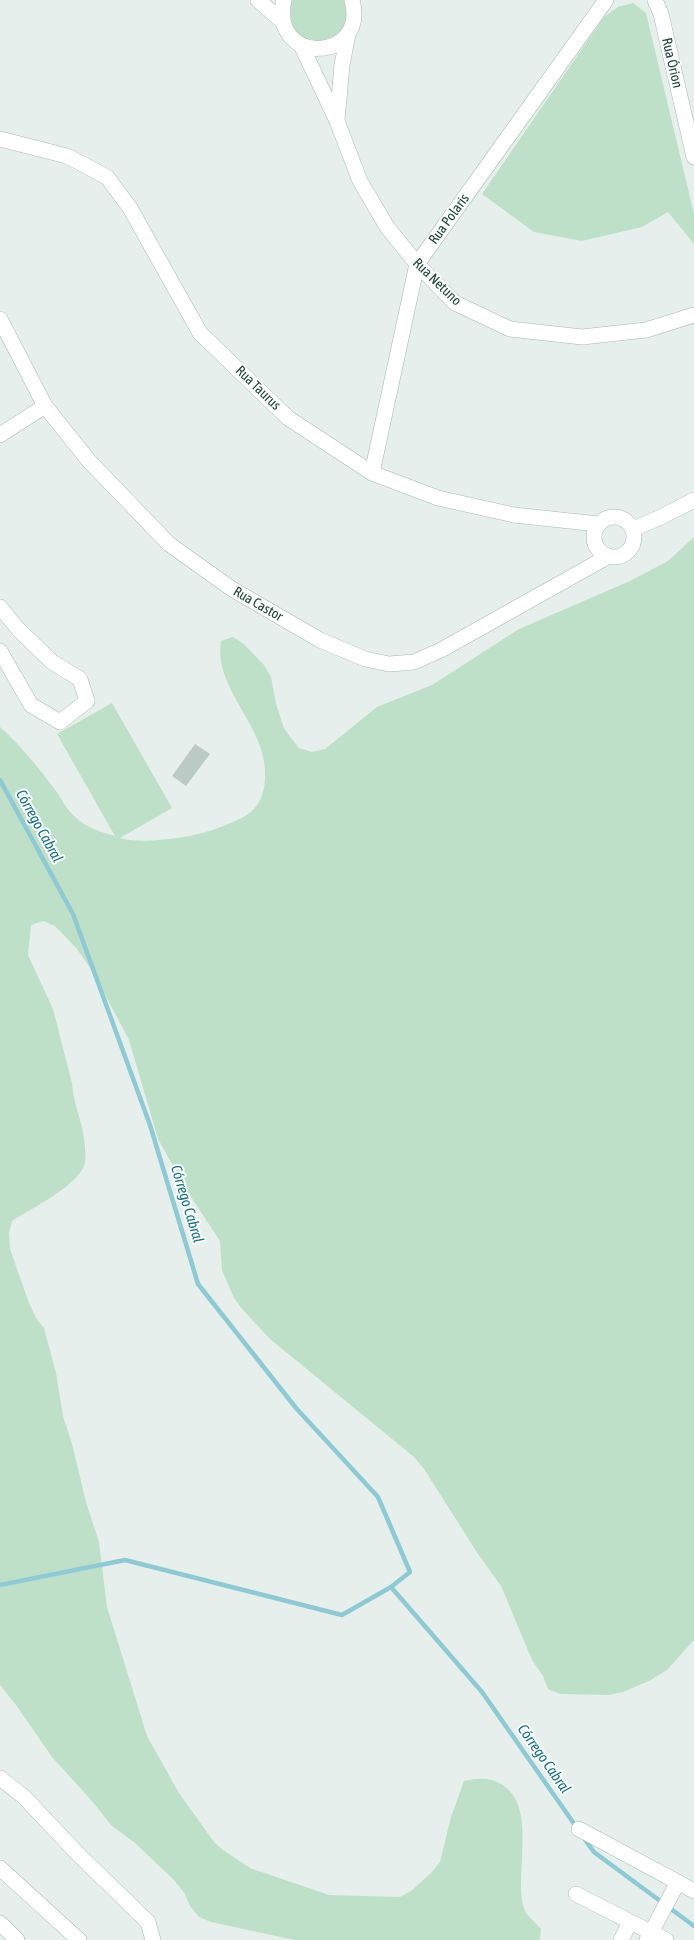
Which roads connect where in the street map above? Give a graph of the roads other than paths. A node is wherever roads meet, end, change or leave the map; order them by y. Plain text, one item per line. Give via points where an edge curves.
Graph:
1 (258, 0) edge
2 (284, 0) edge
3 (606, 0) edge
4 (655, 0) edge
5 (356, 4) edge
6 (282, 21) junction
7 (348, 34) junction
8 (301, 45) junction
9 (337, 121) junction
10 (0, 139) edge
11 (694, 157) edge
12 (417, 264) junction
13 (694, 315) edge
14 (0, 319) edge
15 (45, 406) junction
16 (0, 435) edge
17 (372, 473) junction
18 (694, 500) edge
19 (598, 524) junction
20 (633, 530) junction
21 (608, 556) junction
22 (0, 608) edge
23 (0, 651) edge
24 (0, 1778) edge
25 (579, 1829) dead end
26 (0, 1868) edge
27 (678, 1882) junction
28 (694, 1891) edge
29 (576, 1894) dead end
30 (630, 1922) junction
31 (0, 1923) edge
32 (649, 1936) edge
33 (17, 1940) edge
34 (79, 1940) edge
35 (153, 1940) edge
36 (620, 1940) edge
37 (666, 1940) edge

1 - 6 street
2 - 6 street
3 - 12 street, Rua Polaris
4 - 11 street, Rua Órion
5 - 7 street
6 - 8 street, Rua Netuno via 293,39
7 - 8 street via 327,48
7 - 9 street
8 - 9 street, Rua Netuno
9 - 12 street, Rua Netuno via 360,182 387,227
10 - 17 street, Rua Taurus via 67,156 107,177 130,208 200,333 288,418
12 - 13 street, Rua Netuno via 455,303 510,329 582,337 646,330
12 - 17 street, Rua Polaris
14 - 15 street, Rua Castor
15 - 16 street
15 - 21 street, Rua Castor via 89,461 170,544 232,589 320,640 365,659 389,664 414,662
17 - 19 street, Rua Taurus via 438,498 505,513
18 - 20 street
19 - 20 street via 606,518 617,517 627,521
19 - 21 street via 594,531 596,547
20 - 21 street via 629,550 616,557
22 - 23 street via 52,662 80,679 87,702 60,722 53,718 31,705
24 - 35 street via 24,1797 148,1922
25 - 27 street
26 - 34 street
27 - 28 street
27 - 32 street
29 - 30 street
30 - 32 street
30 - 36 street
31 - 33 street
32 - 37 street

